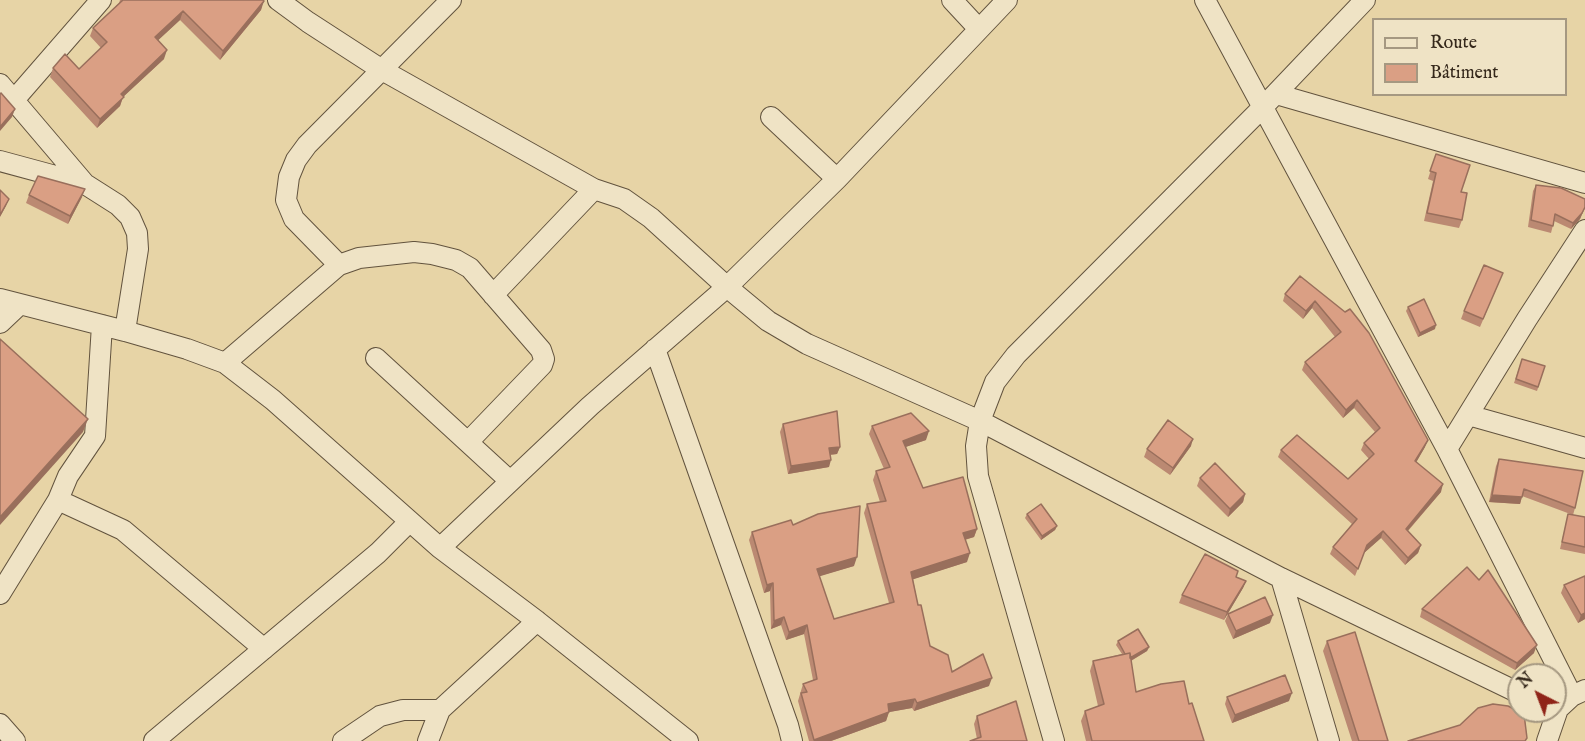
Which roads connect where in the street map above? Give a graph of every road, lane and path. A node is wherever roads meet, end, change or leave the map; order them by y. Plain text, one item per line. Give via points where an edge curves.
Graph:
1 (101, 0) edge
2 (278, 0) edge
3 (451, 0) edge
4 (952, 0) edge
5 (1007, 0) edge
6 (1205, 0) edge
7 (1365, 0) edge
8 (978, 28) junction
9 (382, 70) junction
10 (0, 84) edge
11 (14, 100) junction
12 (1269, 100) junction
13 (771, 117) dead end
14 (0, 160) edge
15 (837, 179) junction
16 (1585, 183) edge
17 (85, 184) junction
18 (594, 189) junction
19 (1585, 230) edge
20 (339, 265) junction
21 (727, 287) junction
22 (493, 295) junction
23 (0, 299) edge
24 (19, 305) junction
25 (0, 323) edge
26 (102, 326) junction
27 (124, 331) junction
28 (656, 349) junction
29 (376, 358) dead end
30 (225, 363) junction
31 (1468, 415) junction
32 (980, 421) junction
33 (468, 442) junction
34 (1585, 448) edge
35 (1447, 449) junction
36 (510, 481) junction
37 (58, 500) junction
38 (409, 522) junction
39 (440, 548) junction
40 (1281, 578) junction
41 (0, 594) edge
42 (537, 621) junction
43 (264, 649) junction
44 (1507, 687) edge
45 (1579, 693) edge
46 (440, 710) junction
47 (1552, 723) edge
48 (0, 724) edge
49 (15, 741) edge
50 (154, 741) edge
51 (343, 741) edge
52 (428, 741) edge
53 (688, 741) edge
54 (792, 741) edge
55 (1054, 741) edge
56 (1329, 741) edge
57 (1547, 741) edge

1 - 11 street
2 - 9 street
3 - 9 street
4 - 8 street
5 - 8 street
6 - 12 street
7 - 12 street
8 - 15 street
9 - 18 street
9 - 20 street via 307,145 289,177 286,200 294,219
10 - 11 street
11 - 17 street
12 - 16 street
12 - 32 street via 1016,355 995,382
12 - 35 street
13 - 15 street
14 - 17 street
15 - 21 street
17 - 27 street via 118,205 130,217 137,233 138,249
18 - 21 street via 624,199 651,218
18 - 22 street
19 - 31 street
20 - 22 street via 370,257 432,254 470,268
20 - 30 street
21 - 28 street
21 - 32 street via 768,321 807,344
22 - 33 street via 541,350 544,359
23 - 24 street
24 - 25 street
24 - 26 street
26 - 27 street
26 - 37 street via 95,436 68,476
27 - 30 street
28 - 36 street
28 - 54 street
29 - 33 street
30 - 38 street via 273,400
31 - 34 street
31 - 35 street
32 - 40 street
32 - 55 street via 976,446 978,476
33 - 36 street
35 - 45 street
36 - 39 street
37 - 41 street
37 - 43 street via 130,535
38 - 39 street
38 - 43 street via 378,554
39 - 42 street
40 - 44 street
40 - 56 street
42 - 46 street
42 - 53 street
43 - 50 street
46 - 51 street via 403,710 380,716
46 - 52 street
47 - 57 street
48 - 49 street

